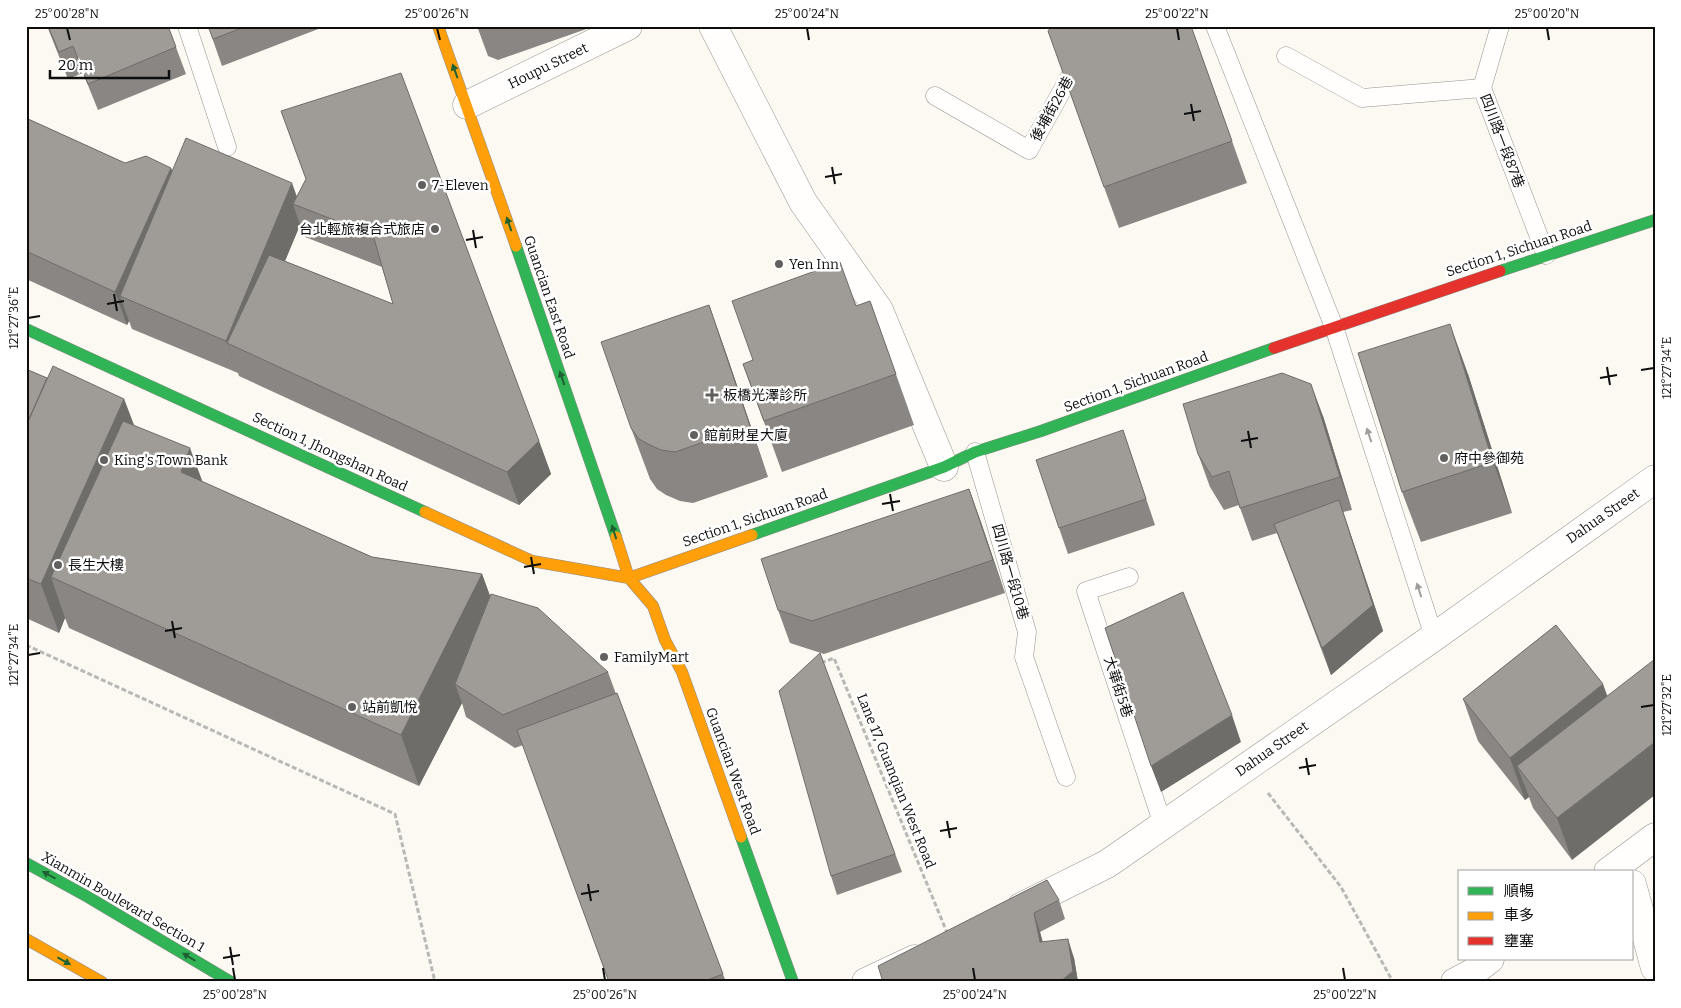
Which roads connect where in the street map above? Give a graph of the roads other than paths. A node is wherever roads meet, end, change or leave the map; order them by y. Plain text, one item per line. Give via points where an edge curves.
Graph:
1 (187, 26) edge
2 (438, 26) edge
3 (628, 26) edge
4 (714, 26) edge
5 (1098, 26) edge
6 (1215, 26) edge
7 (1500, 26) edge
8 (1286, 56) dead end
9 (1482, 88) junction
10 (935, 96) dead end
11 (467, 105) junction
12 (227, 147) dead end
13 (1655, 220) edge
14 (1546, 255) junction
15 (1334, 327) junction
16 (26, 329) edge
17 (975, 452) junction
18 (944, 468) junction
19 (1655, 479) edge
20 (1129, 577) dead end
21 (629, 578) junction
22 (1434, 636) junction
23 (1066, 777) dead end
24 (1163, 825) junction
25 (1655, 837) edge
26 (26, 863) edge
27 (1626, 870) edge
28 (1634, 903) edge
29 (1003, 916) edge
30 (26, 939) edge
31 (950, 942) edge
32 (1489, 960) edge
33 (1655, 968) edge
34 (102, 982) edge
35 (231, 982) edge
36 (793, 982) edge
37 (866, 982) edge
38 (1455, 982) edge

1 - 12 lane
11 -> 2 main road, Guancian East Road
3 - 11 street, Houpu Street
4 - 18 street via 803,202 879,310
5 - 10 lane, 後埔街26巷 via 1029,150
6 - 15 lane
7 - 9 lane, 四川路一段87巷
8 - 9 lane via 1362,98
9 - 14 lane, 四川路一段87巷
21 -> 11 main road, Guancian East Road
13 - 14 main road, Section 1, Sichuan Road
14 - 15 main road, Section 1, Sichuan Road
15 - 17 main road, Section 1, Sichuan Road via 1042,432
22 -> 15 lane
16 - 21 main road, Section 1, Jhongshan Road via 532,561
17 - 18 main road, Section 1, Sichuan Road
17 - 23 lane, 四川路一段10巷 via 1027,632 1024,657
18 - 21 main road, Section 1, Sichuan Road
19 - 22 street, Dahua Street
20 - 24 lane, 大華街5巷 via 1086,591
21 - 36 main road, Guancian West Road via 653,606 665,640 682,672
22 - 24 street, Dahua Street
24 - 29 street, Dahua Street via 1107,864
25 - 27 street
35 -> 26 main road, Xianmin Boulevard Section 1
28 - 33 street
30 -> 34 main road
31 - 37 street
32 - 38 street

